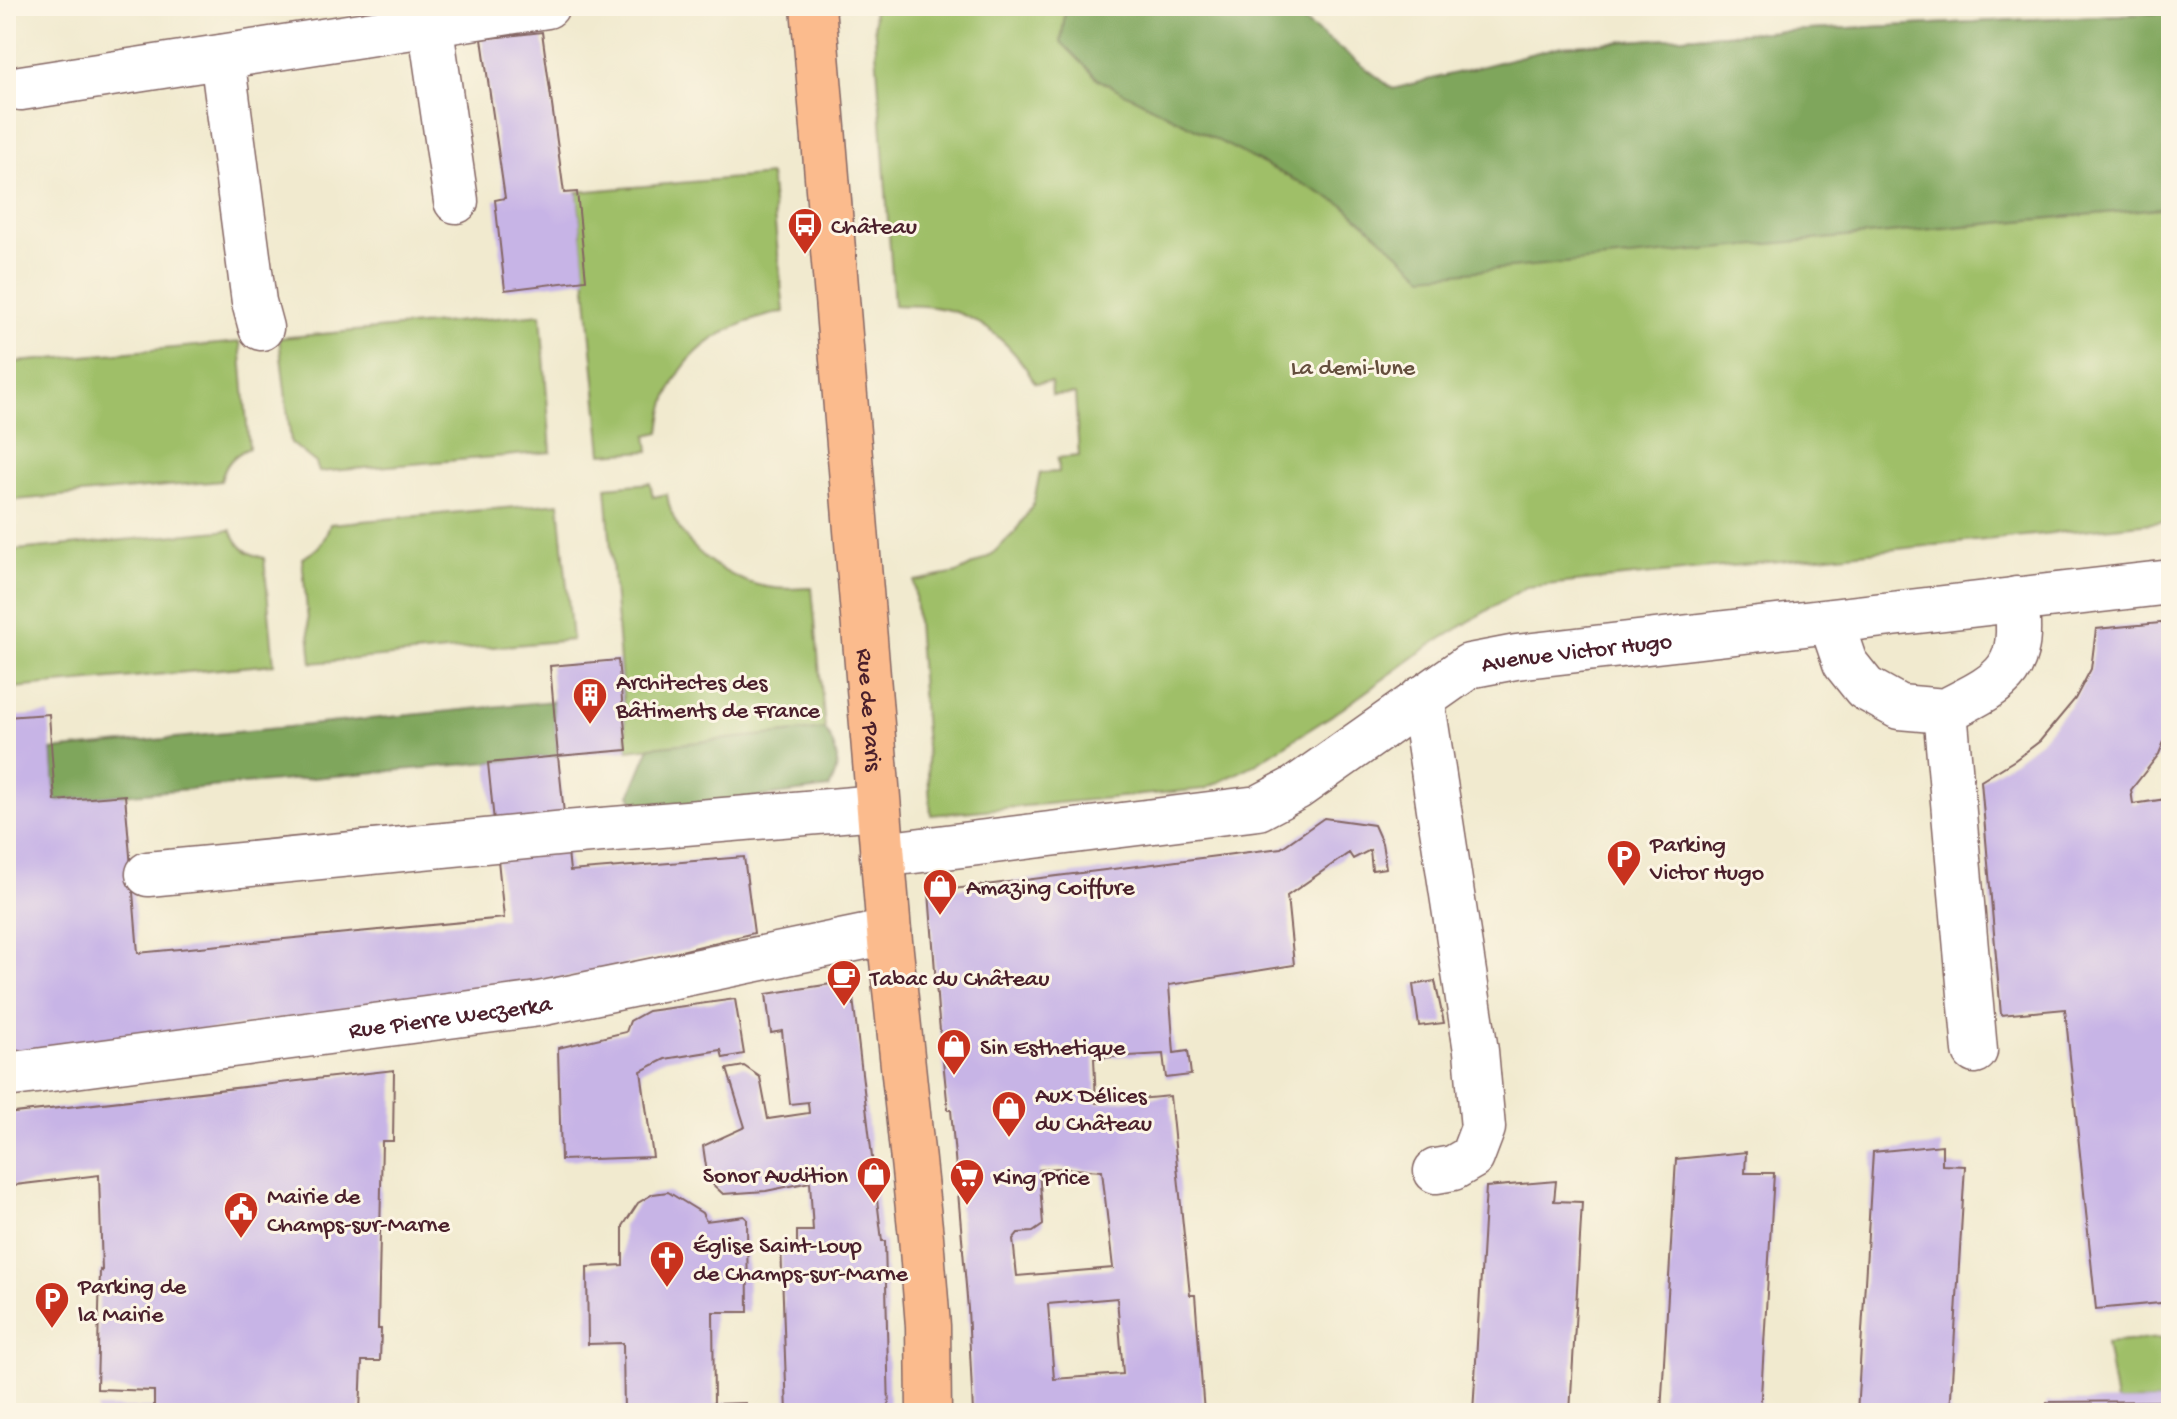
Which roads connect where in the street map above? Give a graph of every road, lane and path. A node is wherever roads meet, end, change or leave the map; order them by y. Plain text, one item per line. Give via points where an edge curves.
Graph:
1 (547, 6) edge
2 (813, 6) edge
3 (430, 22) junction
4 (222, 57) junction
5 (21, 88) dead end
6 (456, 201) dead end
7 (261, 328) dead end
8 (2171, 582) edge
9 (2016, 599) junction
10 (1831, 622) junction
11 (1422, 698) junction
12 (1945, 711) junction
13 (878, 807) junction
14 (882, 855) junction
15 (148, 874) dead end
16 (889, 932) junction
17 (1975, 1051) dead end
18 (6, 1075) edge
19 (1436, 1171) dead end
20 (929, 1413) edge

1 - 3 street
2 - 13 main road, Rue de Paris
3 - 4 street
3 - 6 street
4 - 5 street
4 - 7 street
8 - 9 street, Avenue Victor Hugo
9 - 10 street, Avenue Victor Hugo
9 - 12 street via 2019,641 2006,675
10 - 11 street, Avenue Victor Hugo via 1516,657 1469,666
10 - 12 street via 1845,663 1865,688 1899,707
11 - 14 street, Avenue Victor Hugo via 1296,788 1258,808
11 - 19 street via 1483,1128 1472,1157
12 - 17 street
13 - 14 main road, Rue de Paris
13 - 15 street
14 - 16 main road, Rue de Paris
16 - 18 street, Rue Pierre Weczerka via 539,1004
16 - 20 main road, Rue de Paris via 921,1237

